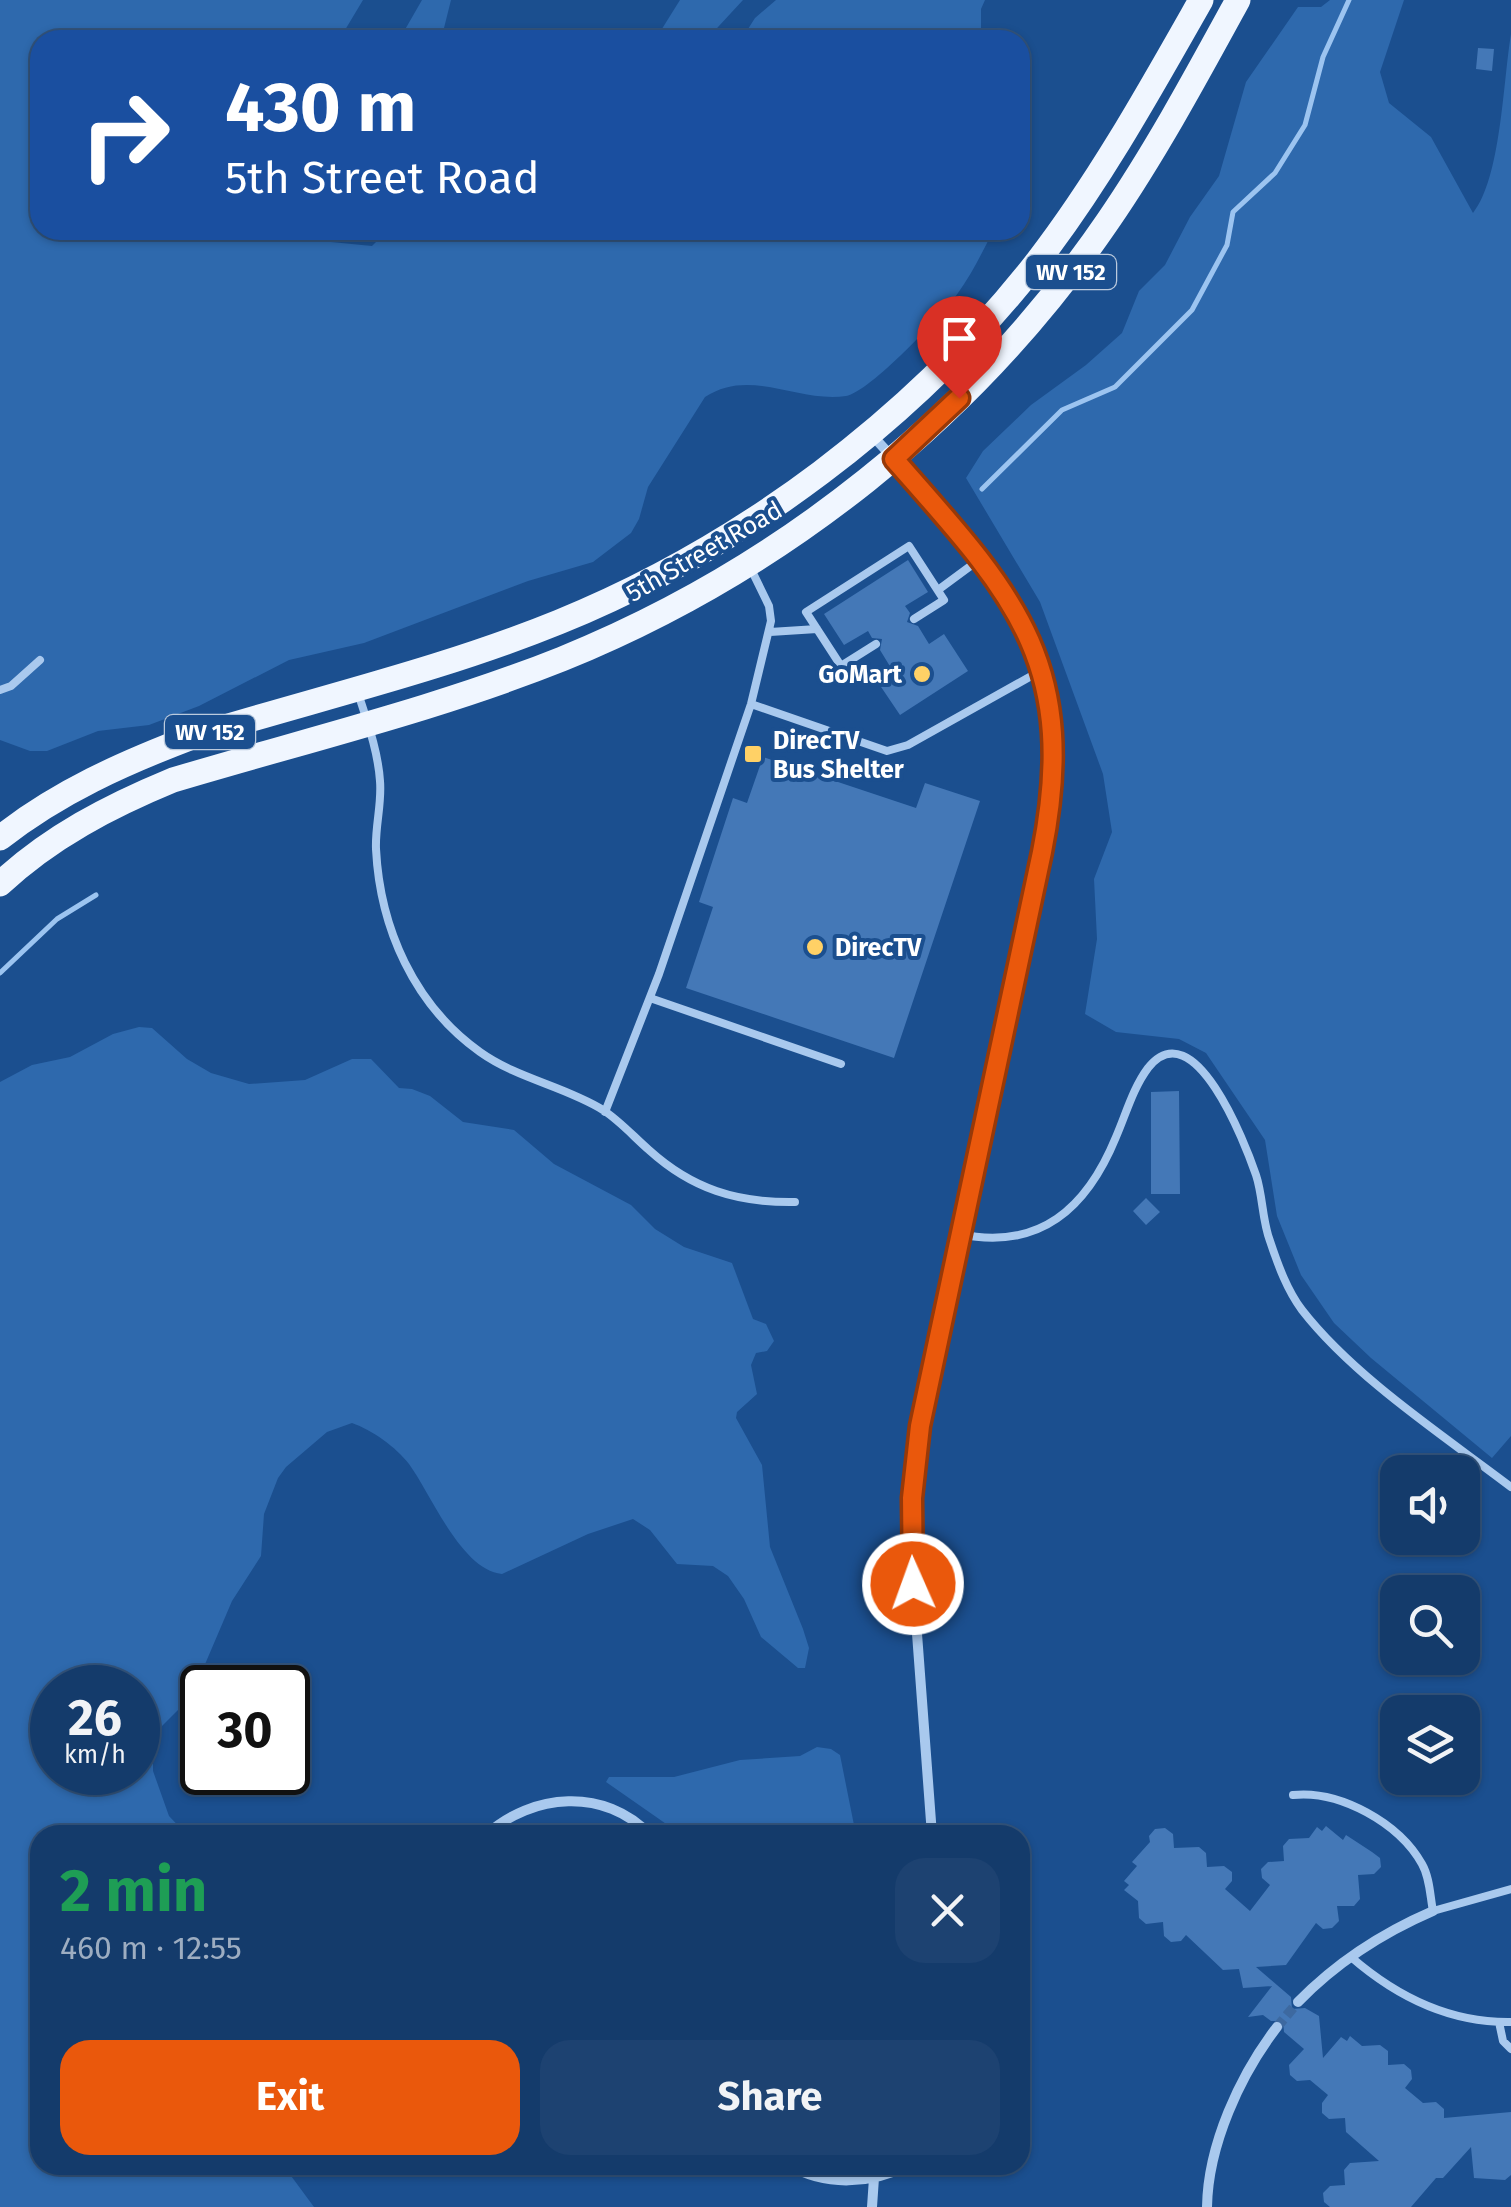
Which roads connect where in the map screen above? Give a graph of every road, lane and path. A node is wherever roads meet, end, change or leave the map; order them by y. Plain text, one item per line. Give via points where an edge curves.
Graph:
1 (1201, 0) edge
2 (1238, 0) edge
3 (870, 432) junction
4 (894, 459) junction
5 (980, 559) junction
6 (749, 564) junction
7 (938, 590) junction
8 (914, 619) dead end
9 (817, 629) junction
10 (770, 632) junction
11 (876, 644) dead end
12 (40, 660) dead end
13 (1042, 670) junction
14 (356, 688) junction
15 (0, 690) edge
16 (752, 704) junction
17 (367, 722) junction
18 (0, 838) edge
19 (0, 884) edge
20 (650, 998) junction
21 (841, 1064) dead end
22 (605, 1112) junction
23 (795, 1202) dead end
24 (959, 1234) junction
25 (1511, 1487) edge
26 (1293, 1795) dead end
27 (499, 1825) edge
28 (637, 1825) edge
29 (931, 1825) edge
30 (1511, 1889) edge
31 (1432, 1911) junction
32 (1351, 1957) junction
33 (1298, 2002) tunnel mouth
34 (1500, 2022) junction
35 (1511, 2022) edge
36 (1277, 2027) tunnel mouth
37 (1511, 2049) edge
38 (814, 2175) edge
39 (882, 2175) edge
40 (874, 2178) junction
41 (872, 2207) edge
42 (1207, 2207) edge

1 - 3 main road, 5th Street Road / WV 152 via 1112,154 1036,262 957,351
2 - 4 main road, 5th Street Road / WV 152 via 1142,169 1069,275 983,374
3 - 4 street
3 - 14 main road, 5th Street Road / WV 152 via 762,514 661,574 560,622
4 - 5 street
4 - 6 main road, 5th Street Road / WV 152
5 - 7 lane
5 - 13 street via 1018,613
6 - 10 lane via 769,606
6 - 17 main road, 5th Street Road / WV 152 via 560,659
7 - 8 lane via 944,600
7 - 9 lane via 909,546 806,612
9 - 10 lane
9 - 11 lane via 841,666
10 - 16 lane
12 - 15 lane
13 - 16 lane via 887,752
13 - 24 street via 1053,720 1054,786
14 - 17 lane
14 - 18 main road, 5th Street Road / WV 152 via 119,766
16 - 20 lane
17 - 19 main road, 5th Street Road / WV 152 via 140,793 76,826
17 - 22 lane via 380,779 376,848 382,898 409,973 440,1017 480,1052
20 - 21 lane
20 - 22 lane
22 - 23 lane via 668,1167 704,1188 744,1200
24 - 25 lane via 1004,1238 1069,1212 1097,1178 1151,1065 1172,1054 1191,1058 1211,1080 1256,1174 1273,1251 1301,1308 1388,1392
24 - 29 street via 912,1498
26 - 31 lane via 1343,1801 1396,1835 1422,1864
27 - 28 street via 556,1800 600,1805
30 - 31 lane
31 - 32 street
32 - 33 street
32 - 34 lane via 1422,2005
34 - 35 lane
34 - 37 lane via 1502,2041
36 - 42 street via 1229,2115
38 - 40 street
39 - 40 street
40 - 41 street

